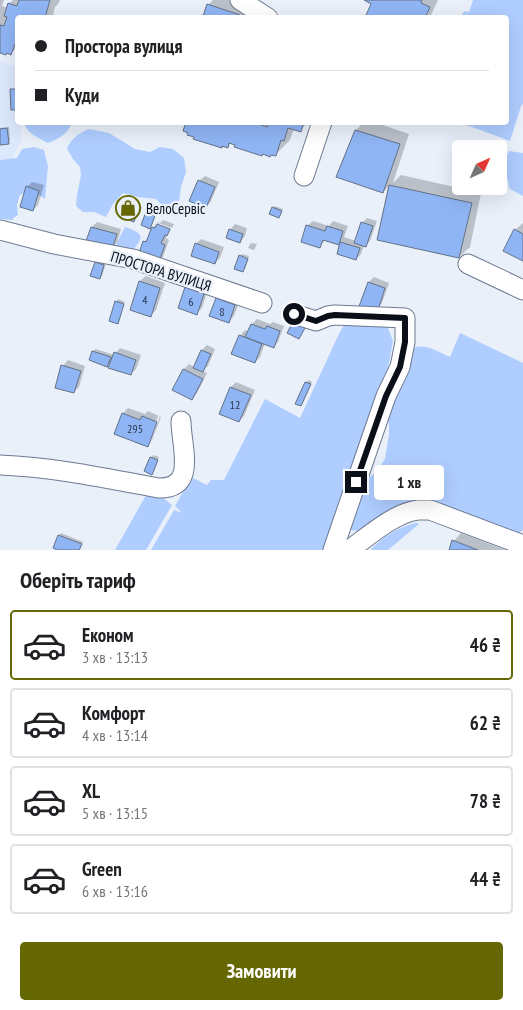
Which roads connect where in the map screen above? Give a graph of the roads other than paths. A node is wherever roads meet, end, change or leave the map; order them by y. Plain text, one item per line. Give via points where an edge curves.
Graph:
1 (240, 0) edge
2 (263, 15) edge
3 (321, 125) edge
4 (304, 176) dead end
5 (0, 230) edge
6 (468, 264) dead end
7 (523, 290) edge
8 (262, 303) dead end
9 (294, 314) dead end
10 (181, 422) dead end
11 (0, 465) edge
12 (523, 545) edge
13 (354, 549) edge
14 (333, 550) edge

1 - 2 street
3 - 4 street
5 - 8 street, ПРОСТОРА ВУЛИЦЯ via 133,259
6 - 7 street
9 - 14 street via 316,321 335,315 405,318 400,367 386,396
10 - 11 street via 184,474 178,482 165,488 27,466
12 - 13 street via 430,510 417,510 391,520

